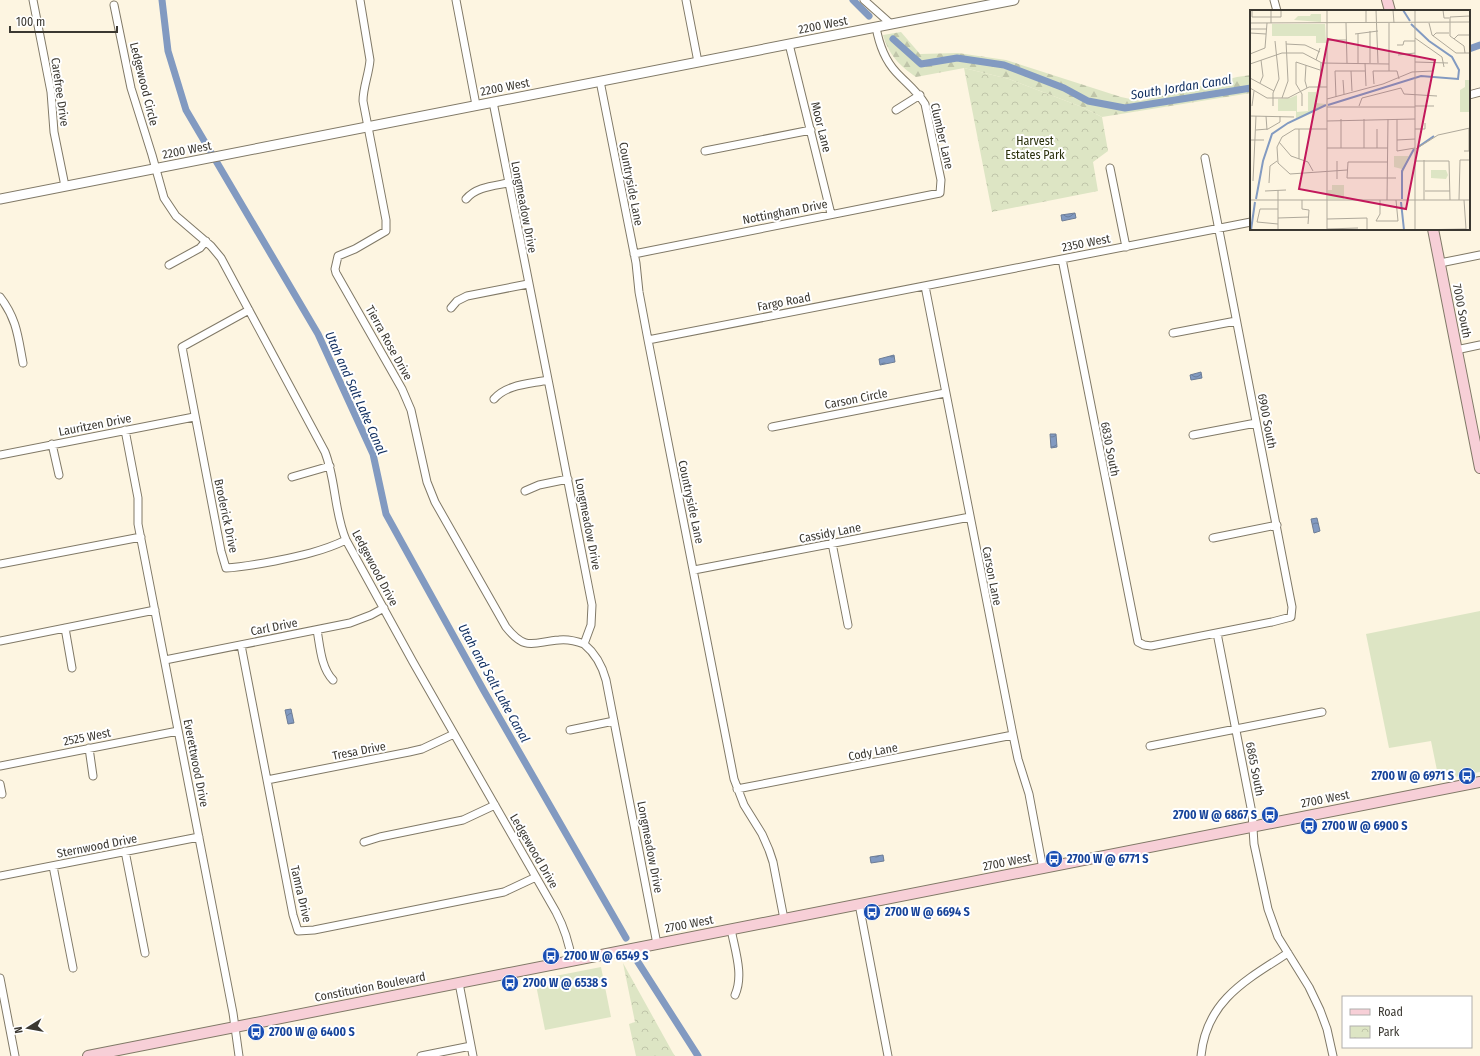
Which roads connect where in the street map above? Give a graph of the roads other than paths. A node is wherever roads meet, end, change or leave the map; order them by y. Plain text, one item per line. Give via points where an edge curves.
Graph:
1 (33, 0) edge
2 (360, 0) edge
3 (456, 0) edge
4 (686, 0) edge
5 (864, 0) edge
6 (1014, 0) edge
7 (1274, 0) edge
8 (1388, 0) edge
9 (997, 2) edge
10 (114, 5) dead end
11 (1276, 10) edge
12 (1390, 10) edge
13 (891, 24) junction
14 (876, 27) junction
15 (789, 44) junction
16 (698, 62) junction
17 (600, 82) junction
18 (1480, 92) edge
19 (920, 95) junction
20 (1470, 95) edge
21 (493, 102) junction
22 (476, 105) junction
23 (896, 110) dead end
24 (367, 127) junction
25 (811, 130) junction
26 (705, 151) dead end
27 (1205, 158) dead end
28 (155, 168) junction
29 (1110, 168) dead end
30 (508, 183) junction
31 (65, 186) junction
32 (940, 193) joint
33 (0, 199) edge
34 (466, 199) dead end
35 (831, 214) junction
36 (1250, 222) edge
37 (1219, 229) junction
38 (1433, 230) edge
39 (206, 241) junction
40 (1126, 247) junction
41 (634, 254) junction
42 (1480, 255) edge
43 (1062, 259) junction
44 (1440, 263) junction
45 (169, 265) dead end
46 (528, 284) junction
47 (925, 286) junction
48 (0, 297) edge
49 (451, 308) dead end
50 (248, 310) junction
51 (1236, 321) junction
52 (1173, 333) dead end
53 (648, 340) junction
54 (1480, 345) edge
55 (1456, 350) junction
56 (23, 363) dead end
57 (548, 380) junction
58 (945, 392) junction
59 (494, 399) dead end
60 (194, 417) junction
61 (1256, 423) junction
62 (772, 427) dead end
63 (125, 430) junction
64 (1193, 435) dead end
65 (52, 444) junction
66 (0, 455) edge
67 (330, 466) junction
68 (1480, 468) edge
69 (59, 475) dead end
70 (292, 477) dead end
71 (568, 479) junction
72 (525, 490) dead end
73 (970, 517) junction
74 (1277, 525) junction
75 (141, 537) junction
76 (1213, 538) dead end
77 (346, 540) junction
78 (832, 544) junction
79 (0, 564) edge
80 (694, 570) junction
81 (384, 608) junction
82 (155, 610) junction
83 (848, 624) dead end
84 (65, 628) junction
85 (317, 630) junction
86 (1217, 633) junction
87 (0, 641) edge
88 (584, 644) junction
89 (241, 645) junction
90 (165, 660) junction
91 (72, 668) dead end
92 (333, 680) dead end
93 (1322, 712) dead end
94 (614, 721) junction
95 (1236, 729) junction
96 (570, 730) dead end
97 (178, 731) junction
98 (454, 734) junction
99 (1013, 735) junction
100 (1150, 746) dead end
101 (89, 748) junction
102 (0, 766) edge
103 (94, 776) dead end
104 (266, 780) junction
105 (1480, 782) edge
106 (0, 784) edge
107 (737, 789) junction
108 (2, 794) dead end
109 (495, 805) junction
110 (1253, 827) junction
111 (199, 837) junction
112 (364, 842) dead end
113 (125, 851) junction
114 (53, 866) junction
115 (1043, 869) junction
116 (0, 876) edge
117 (536, 877) junction
118 (859, 904) junction
119 (784, 919) junction
120 (731, 929) junction
121 (657, 944) junction
122 (145, 953) dead end
123 (1288, 953) junction
124 (572, 961) junction
125 (73, 968) dead end
126 (0, 978) edge
127 (459, 983) junction
128 (735, 995) dead end
129 (235, 1027) junction
130 (471, 1046) junction
131 (15, 1056) edge
132 (88, 1056) edge
133 (239, 1056) edge
134 (421, 1056) edge
135 (473, 1056) edge
136 (888, 1056) edge
137 (1201, 1056) edge
138 (1333, 1056) edge

1 - 31 street, Carefree Drive via 51,92 55,139
2 - 24 street, Tierra Rose Drive via 370,60 363,97
3 - 22 street
4 - 16 street
5 - 13 street
6 - 9 street, 2200 West
7 - 11 street
8 - 12 main road
9 - 13 street, 2200 West
10 - 28 street, Ledgewood Circle via 131,88
13 - 14 street, 2200 West
14 - 15 street, 2200 West
14 - 19 street, Clumber Lane via 881,48 890,66
15 - 16 street, 2200 West
15 - 25 street, Moor Lane
16 - 17 street, 2200 West
17 - 21 street, 2200 West
17 - 41 street, Countryside Lane
18 - 20 street
19 - 23 street
19 - 32 street, Clumber Lane via 929,122 941,180
21 - 22 street, 2200 West
21 - 30 street, Longmeadow Drive
22 - 24 street, 2200 West
24 - 28 street, 2200 West
24 - 88 street, Tierra Rose Drive via 386,231 355,250 338,256 336,274 402,389 411,410 434,502 506,627 514,637 524,643 539,644 564,640
25 - 26 street
25 - 35 street, Moor Lane
27 - 37 street, 6900 South
28 - 31 street, 2200 West
28 - 39 street, Ledgewood Drive via 169,208
29 - 40 street
30 - 34 street via 478,189
30 - 46 street, Longmeadow Drive
31 - 33 street, 2200 West
32 - 35 street, Nottingham Drive
35 - 41 street, Nottingham Drive
36 - 37 street, 2350 West
37 - 40 street, 2350 West
37 - 51 street, 6900 South
38 - 44 main road, 7000 South
39 - 45 street via 200,248
39 - 50 street, Ledgewood Drive via 221,258
40 - 43 street, 2350 West
41 - 53 street, Countryside Lane via 638,292
42 - 44 street
43 - 47 street, 2350 West
43 - 86 street, 6830 South via 1138,642 1151,646
44 - 55 main road, 7000 South
46 - 49 street via 467,296
46 - 57 street, Longmeadow Drive
47 - 53 street, Fargo Road
47 - 58 street, Carson Lane
48 - 56 street via 9,308 14,322
50 - 60 street, Broderick Drive via 182,347
50 - 67 street, Ledgewood Drive via 325,452
51 - 52 street
51 - 61 street, 6900 South
53 - 80 street, Countryside Lane
54 - 55 street
55 - 68 main road, 7000 South
57 - 59 street via 508,388
57 - 71 street, Longmeadow Drive
58 - 62 street, Carson Circle
58 - 73 street, Carson Lane
60 - 63 street, Lauritzen Drive
60 - 77 street, Broderick Drive via 226,568 306,555
61 - 64 street
61 - 74 street, 6900 South
63 - 65 street, Lauritzen Drive
63 - 75 street, Everettwood Drive via 139,502 138,524
65 - 66 street, Lauritzen Drive
65 - 69 street
67 - 70 street
67 - 77 street, Ledgewood Drive
71 - 72 street
71 - 88 street, Longmeadow Drive via 592,605 591,625
73 - 78 street, Cassidy Lane
73 - 99 street, Carson Lane
74 - 76 street
74 - 86 street, 6900 South via 1291,602 1291,617
75 - 79 street
75 - 82 street, Everettwood Drive
77 - 81 street, Ledgewood Drive
78 - 80 street, Cassidy Lane
78 - 83 street
80 - 107 street, Countryside Lane
81 - 85 street, Carl Drive via 357,621
81 - 98 street, Ledgewood Drive
82 - 84 street
82 - 90 street, Everettwood Drive
84 - 87 street
84 - 91 street
85 - 89 street, Carl Drive
85 - 92 street via 326,672
86 - 95 street, 6865 South
88 - 94 street, Longmeadow Drive via 598,658 603,668
89 - 90 street, Carl Drive
89 - 104 street, Tamra Drive
90 - 97 street, Everettwood Drive
93 - 95 street
94 - 96 street
94 - 121 street, Longmeadow Drive
95 - 100 street
95 - 110 street, 6865 South
97 - 101 street, 2525 West
97 - 111 street, Everettwood Drive
98 - 104 street, Tresa Drive via 422,749
98 - 109 street, Ledgewood Drive
99 - 107 street, Cody Lane
99 - 115 street, Carson Lane via 1029,794
101 - 102 street, 2525 West
101 - 103 street
104 - 117 street, Tamra Drive via 298,931 504,892
105 - 110 main road, 2700 West
106 - 108 street
107 - 119 street, Countryside Lane via 769,850
109 - 112 street via 463,820
109 - 117 street, Ledgewood Drive
110 - 115 main road, 2700 West
110 - 123 street, 6865 South via 1254,844 1268,909
111 - 113 street, Sternwood Drive
111 - 129 street, Everettwood Drive
113 - 114 street, Sternwood Drive
113 - 122 street
114 - 116 street, Sternwood Drive
114 - 125 street
115 - 118 main road, 2700 West
117 - 124 street, Ledgewood Drive via 564,926
118 - 119 main road, 2700 West
118 - 136 street
119 - 120 main road, 2700 West
120 - 121 main road, 2700 West
120 - 128 street via 740,978
121 - 124 main road, Constitution Boulevard
123 - 137 street via 1248,978 1226,997 1210,1021 1204,1036
123 - 138 street, 6865 South via 1320,1010
124 - 127 main road, Constitution Boulevard
126 - 131 street
127 - 129 main road, Constitution Boulevard
127 - 130 street
129 - 132 main road, Constitution Boulevard
129 - 133 street, Everettwood Drive
130 - 134 street
130 - 135 street

